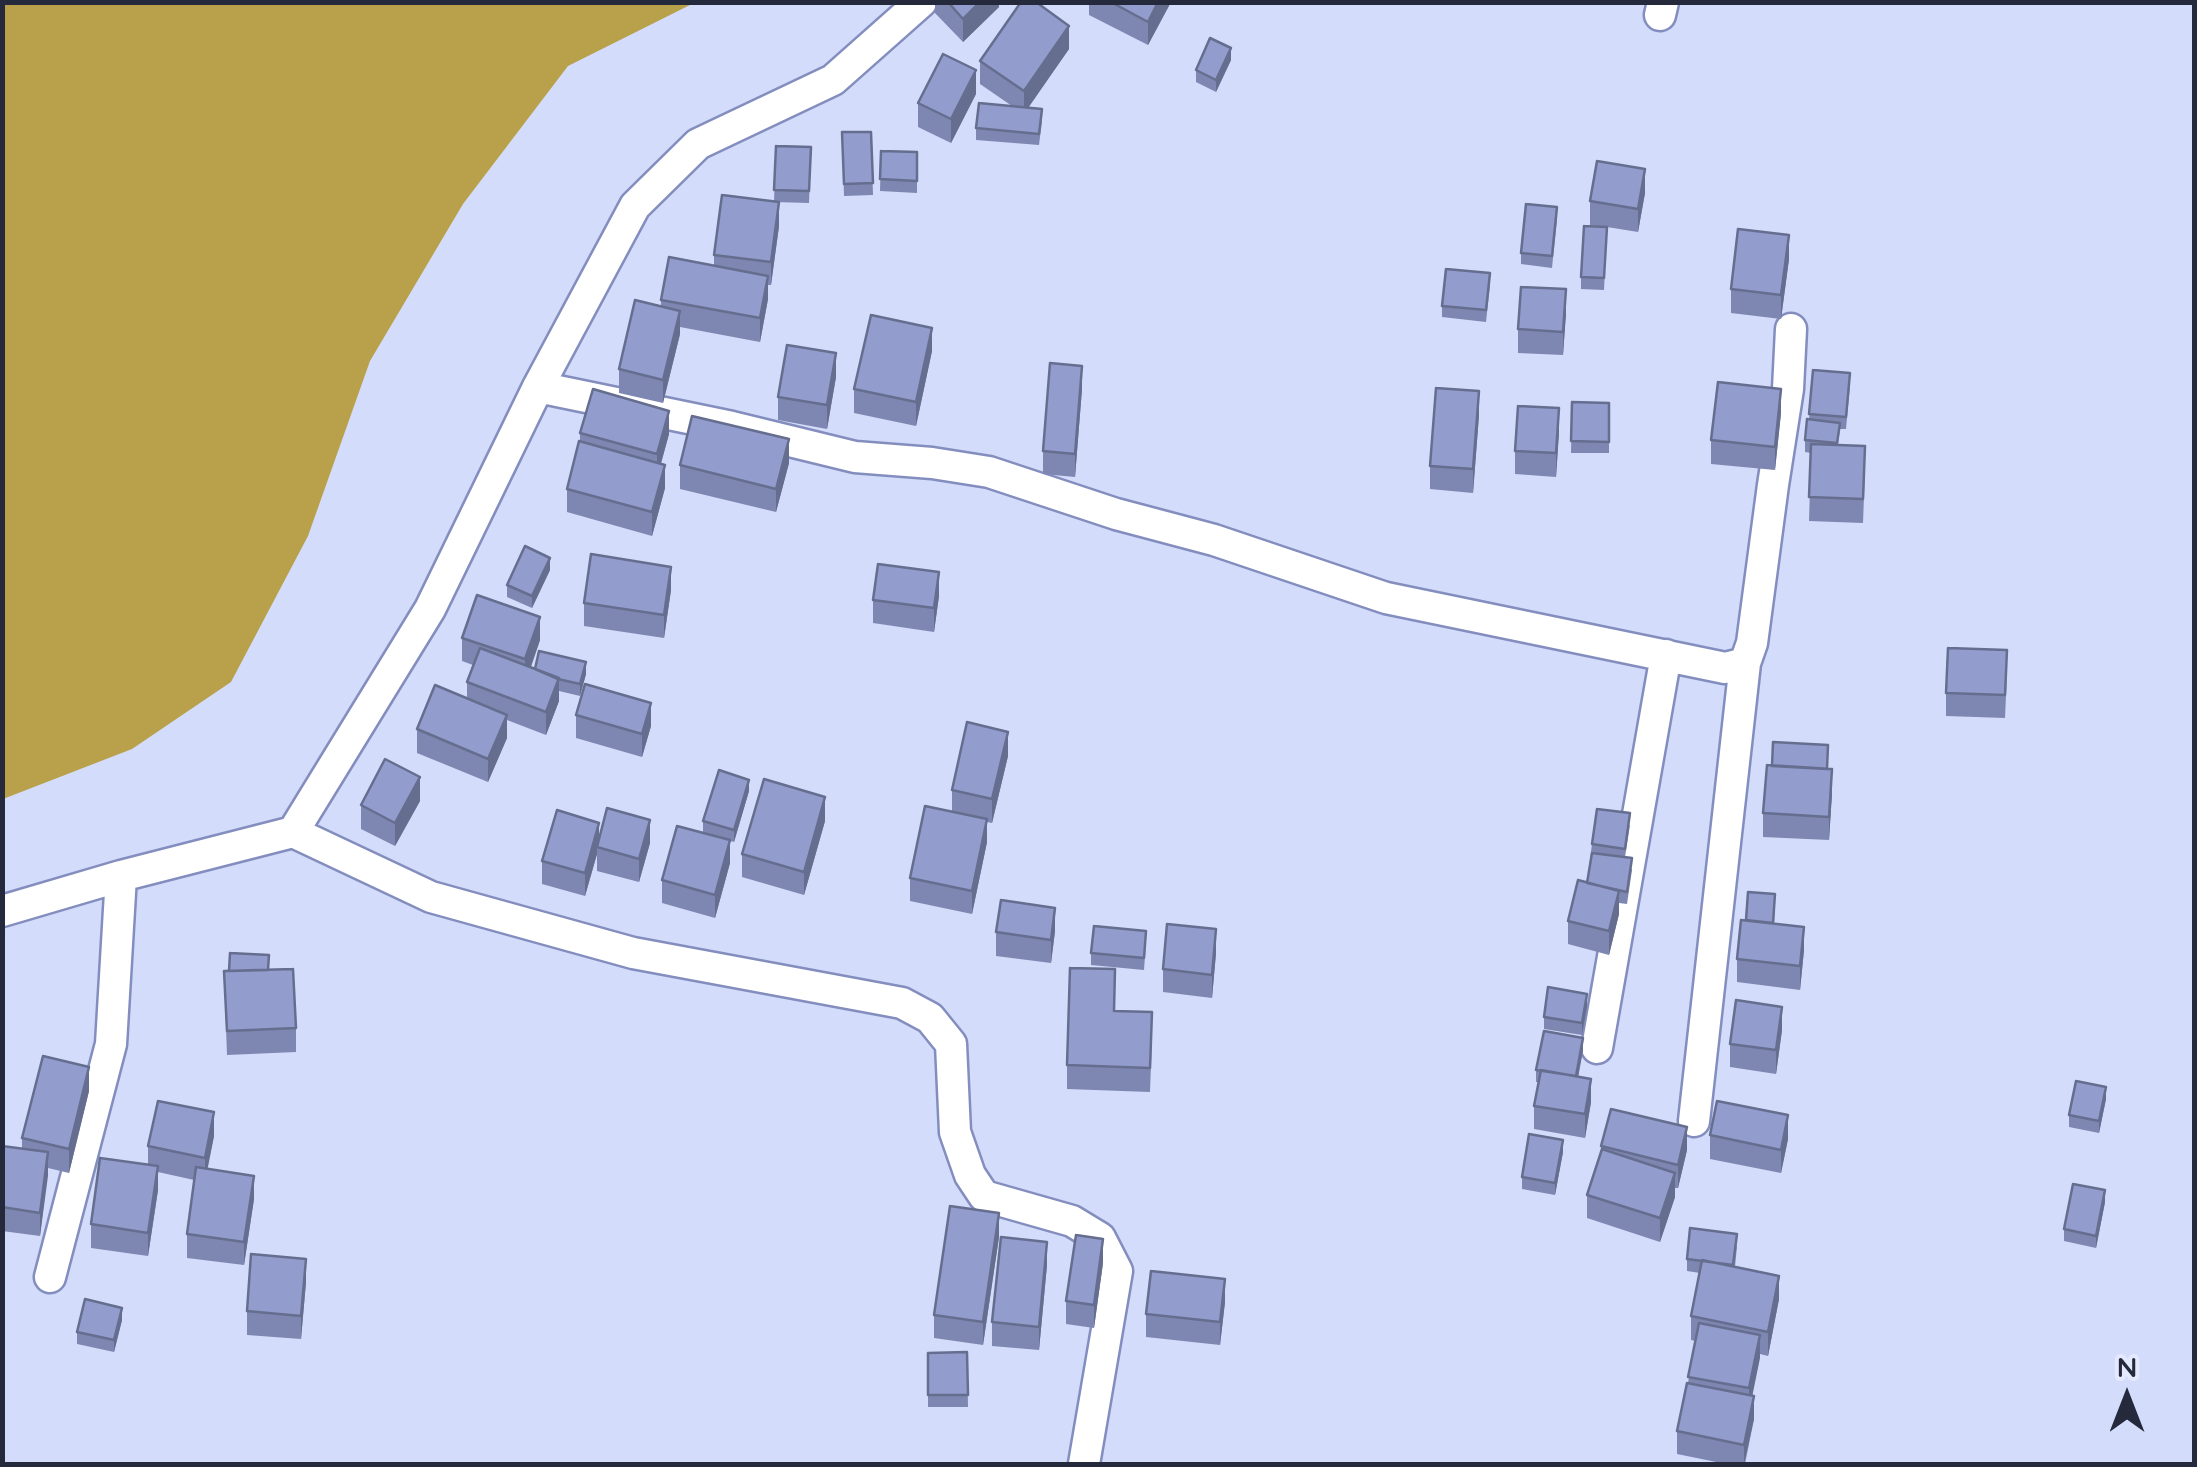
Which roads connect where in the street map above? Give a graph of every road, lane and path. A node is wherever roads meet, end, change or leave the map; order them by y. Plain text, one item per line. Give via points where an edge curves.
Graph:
1 (922, 2) edge
2 (1791, 329) dead end
3 (538, 388) junction
4 (1666, 656) junction
5 (1745, 663) junction
6 (293, 832) junction
7 (121, 876) junction
8 (2, 911) edge
9 (1597, 1048) dead end
10 (1694, 1121) dead end
11 (50, 1276) dead end
12 (1084, 1464) edge

1 - 3 street via 833,80 698,144 635,206
2 - 5 street via 1788,389
3 - 4 street via 856,457 988,472 1386,598
3 - 6 street via 430,609
4 - 5 street via 1725,668
4 - 9 street
5 - 10 street
6 - 7 street
6 - 12 street via 430,897 633,953 902,1002 930,1018 951,1044 954,1132 984,1196 1072,1221 1100,1238 1116,1271
7 - 8 street
7 - 11 street via 111,1044

